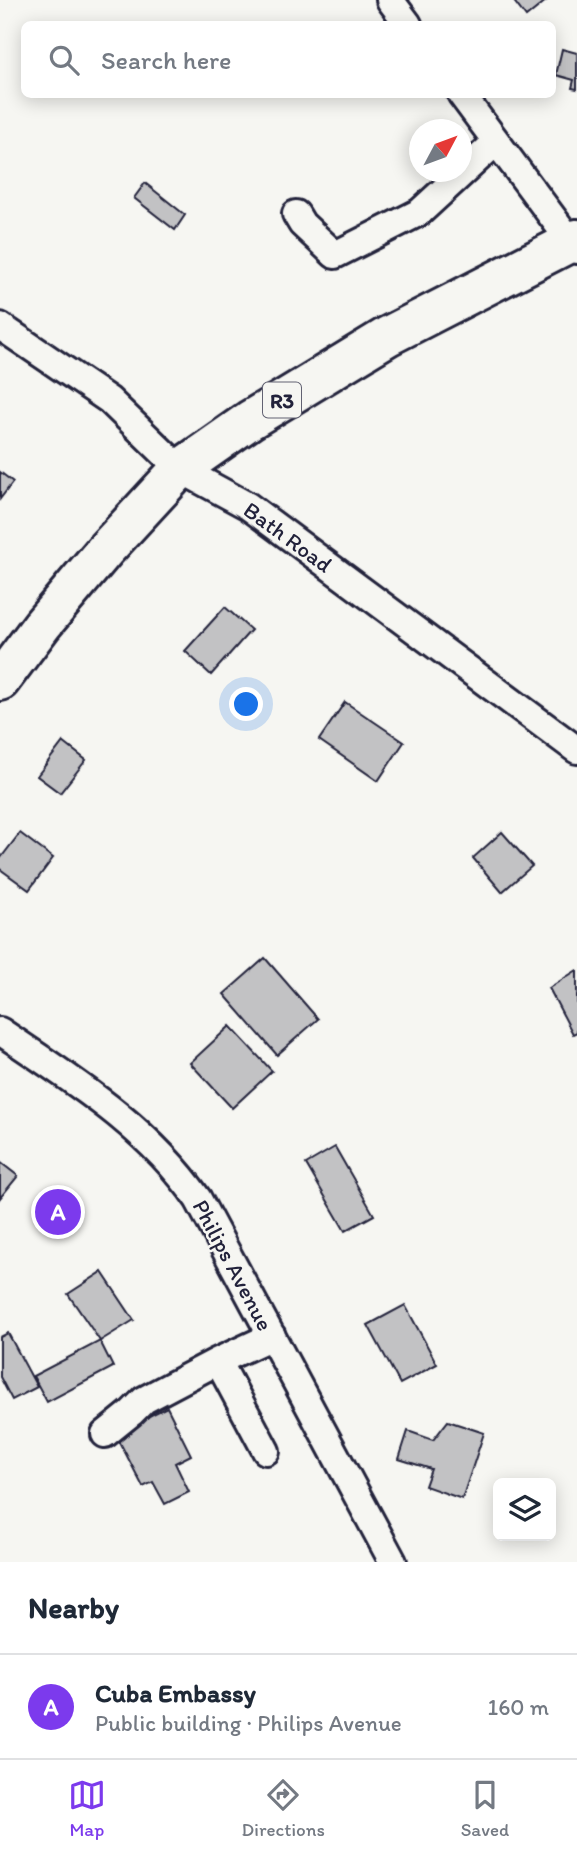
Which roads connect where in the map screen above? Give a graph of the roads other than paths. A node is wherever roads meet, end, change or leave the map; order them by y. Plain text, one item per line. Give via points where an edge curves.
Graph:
1 (390, 0) edge
2 (406, 21) edge
3 (464, 98) edge
4 (496, 142) junction
5 (296, 214) dead end
6 (575, 244) edge
7 (0, 326) edge
8 (180, 469) junction
9 (0, 681) edge
10 (577, 750) edge
11 (0, 1031) edge
12 (272, 1336) junction
13 (218, 1361) junction
14 (105, 1434) dead end
15 (266, 1451) dead end
16 (393, 1562) edge

1 - 2 street
3 - 4 street
4 - 5 street via 420,212 335,255
4 - 6 street
6 - 8 highway, R3 via 388,336 250,420
7 - 8 street, Bath Road via 109,400
8 - 9 highway, R3 via 106,549
8 - 10 street, Bath Road via 248,506
11 - 12 street, Philips Avenue via 116,1112 179,1171
12 - 13 street
12 - 16 street, Philips Avenue
13 - 14 street via 144,1400
13 - 15 street

